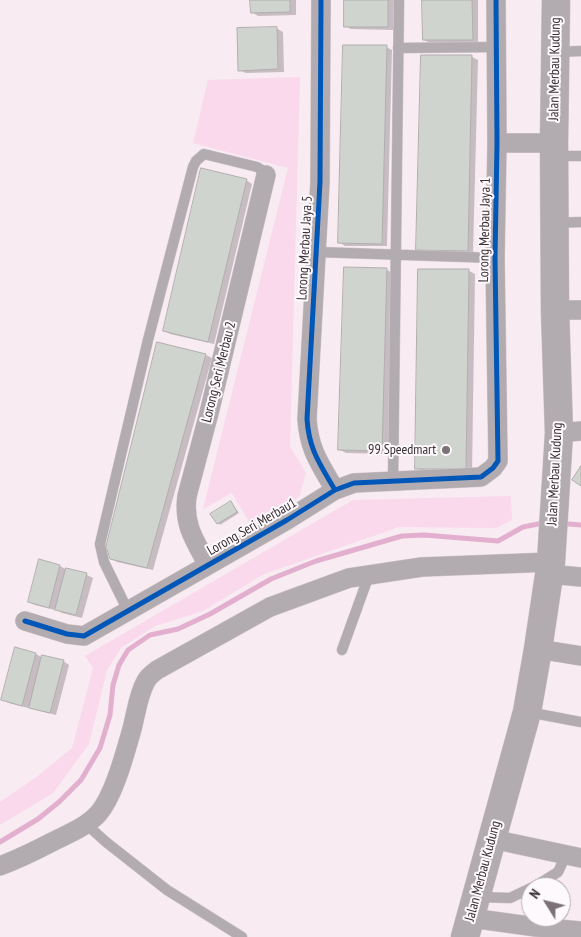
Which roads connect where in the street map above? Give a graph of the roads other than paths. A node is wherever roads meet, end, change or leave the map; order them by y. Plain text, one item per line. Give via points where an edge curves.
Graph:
1 (321, 0) edge
2 (399, 0) edge
3 (496, 0) edge
4 (556, 0) edge
5 (496, 47) junction
6 (398, 48) junction
7 (568, 52) edge
8 (497, 143) junction
9 (554, 149) junction
10 (581, 156) edge
11 (266, 175) joint
12 (568, 223) edge
13 (317, 252) junction
14 (395, 255) junction
15 (495, 258) junction
16 (568, 310) edge
17 (570, 432) edge
18 (498, 460) joint
19 (393, 482) junction
20 (335, 490) junction
21 (208, 565) junction
22 (550, 568) junction
23 (369, 575) junction
24 (581, 577) edge
25 (128, 611) junction
26 (25, 621) dead end
27 (538, 649) junction
28 (342, 650) dead end
29 (581, 656) edge
30 (527, 712) junction
31 (581, 722) edge
32 (86, 824) junction
33 (492, 839) junction
34 (573, 857) edge
35 (0, 866) edge
36 (550, 877) edge
37 (521, 893) edge
38 (471, 917) edge
39 (581, 930) edge
40 (535, 932) edge
41 (242, 937) edge

1 - 13 street, Lorong Merbau Jaya 5
2 - 6 lane
3 - 5 street, Lorong Merbau Jaya 1
4 - 7 main road, Jalan Merbau Kudung
5 - 6 lane
5 - 8 street, Lorong Merbau Jaya 1
6 - 14 lane
7 - 9 main road, Jalan Merbau Kudung
8 - 9 street
8 - 15 street, Lorong Merbau Jaya 1
9 - 10 lane
9 - 12 main road, Jalan Merbau Kudung
11 - 21 street, Lorong Seri Merbau 2 via 187,496 185,511 189,531
11 - 25 lane via 257,167 204,154 193,167 100,544 104,562
12 - 16 main road, Jalan Merbau Kudung
13 - 14 lane
13 - 20 street, Lorong Merbau Jaya 5 via 308,437
14 - 15 lane
14 - 19 lane
15 - 18 street, Lorong Merbau Jaya 1
16 - 17 main road, Jalan Merbau Kudung
17 - 22 main road, Jalan Merbau Kudung
18 - 19 street, Lorong Seri Merbau1 via 481,477
19 - 20 street, Lorong Seri Merbau1 via 354,483
20 - 21 street, Lorong Seri Merbau1
21 - 25 street, Lorong Seri Merbau1
22 - 23 street via 422,567
22 - 24 street
22 - 27 main road, Jalan Merbau Kudung
23 - 28 lane
23 - 32 street via 349,578 270,607 156,670 146,681 106,802
25 - 26 street, Lorong Seri Merbau1 via 84,636
27 - 29 street
27 - 30 main road, Jalan Merbau Kudung
30 - 31 lane
30 - 33 main road, Jalan Merbau Kudung
32 - 35 street
32 - 41 lane via 167,890
33 - 34 street
33 - 38 main road, Jalan Merbau Kudung
34 - 36 lane
37 - 38 lane
38 - 40 street
39 - 40 street

